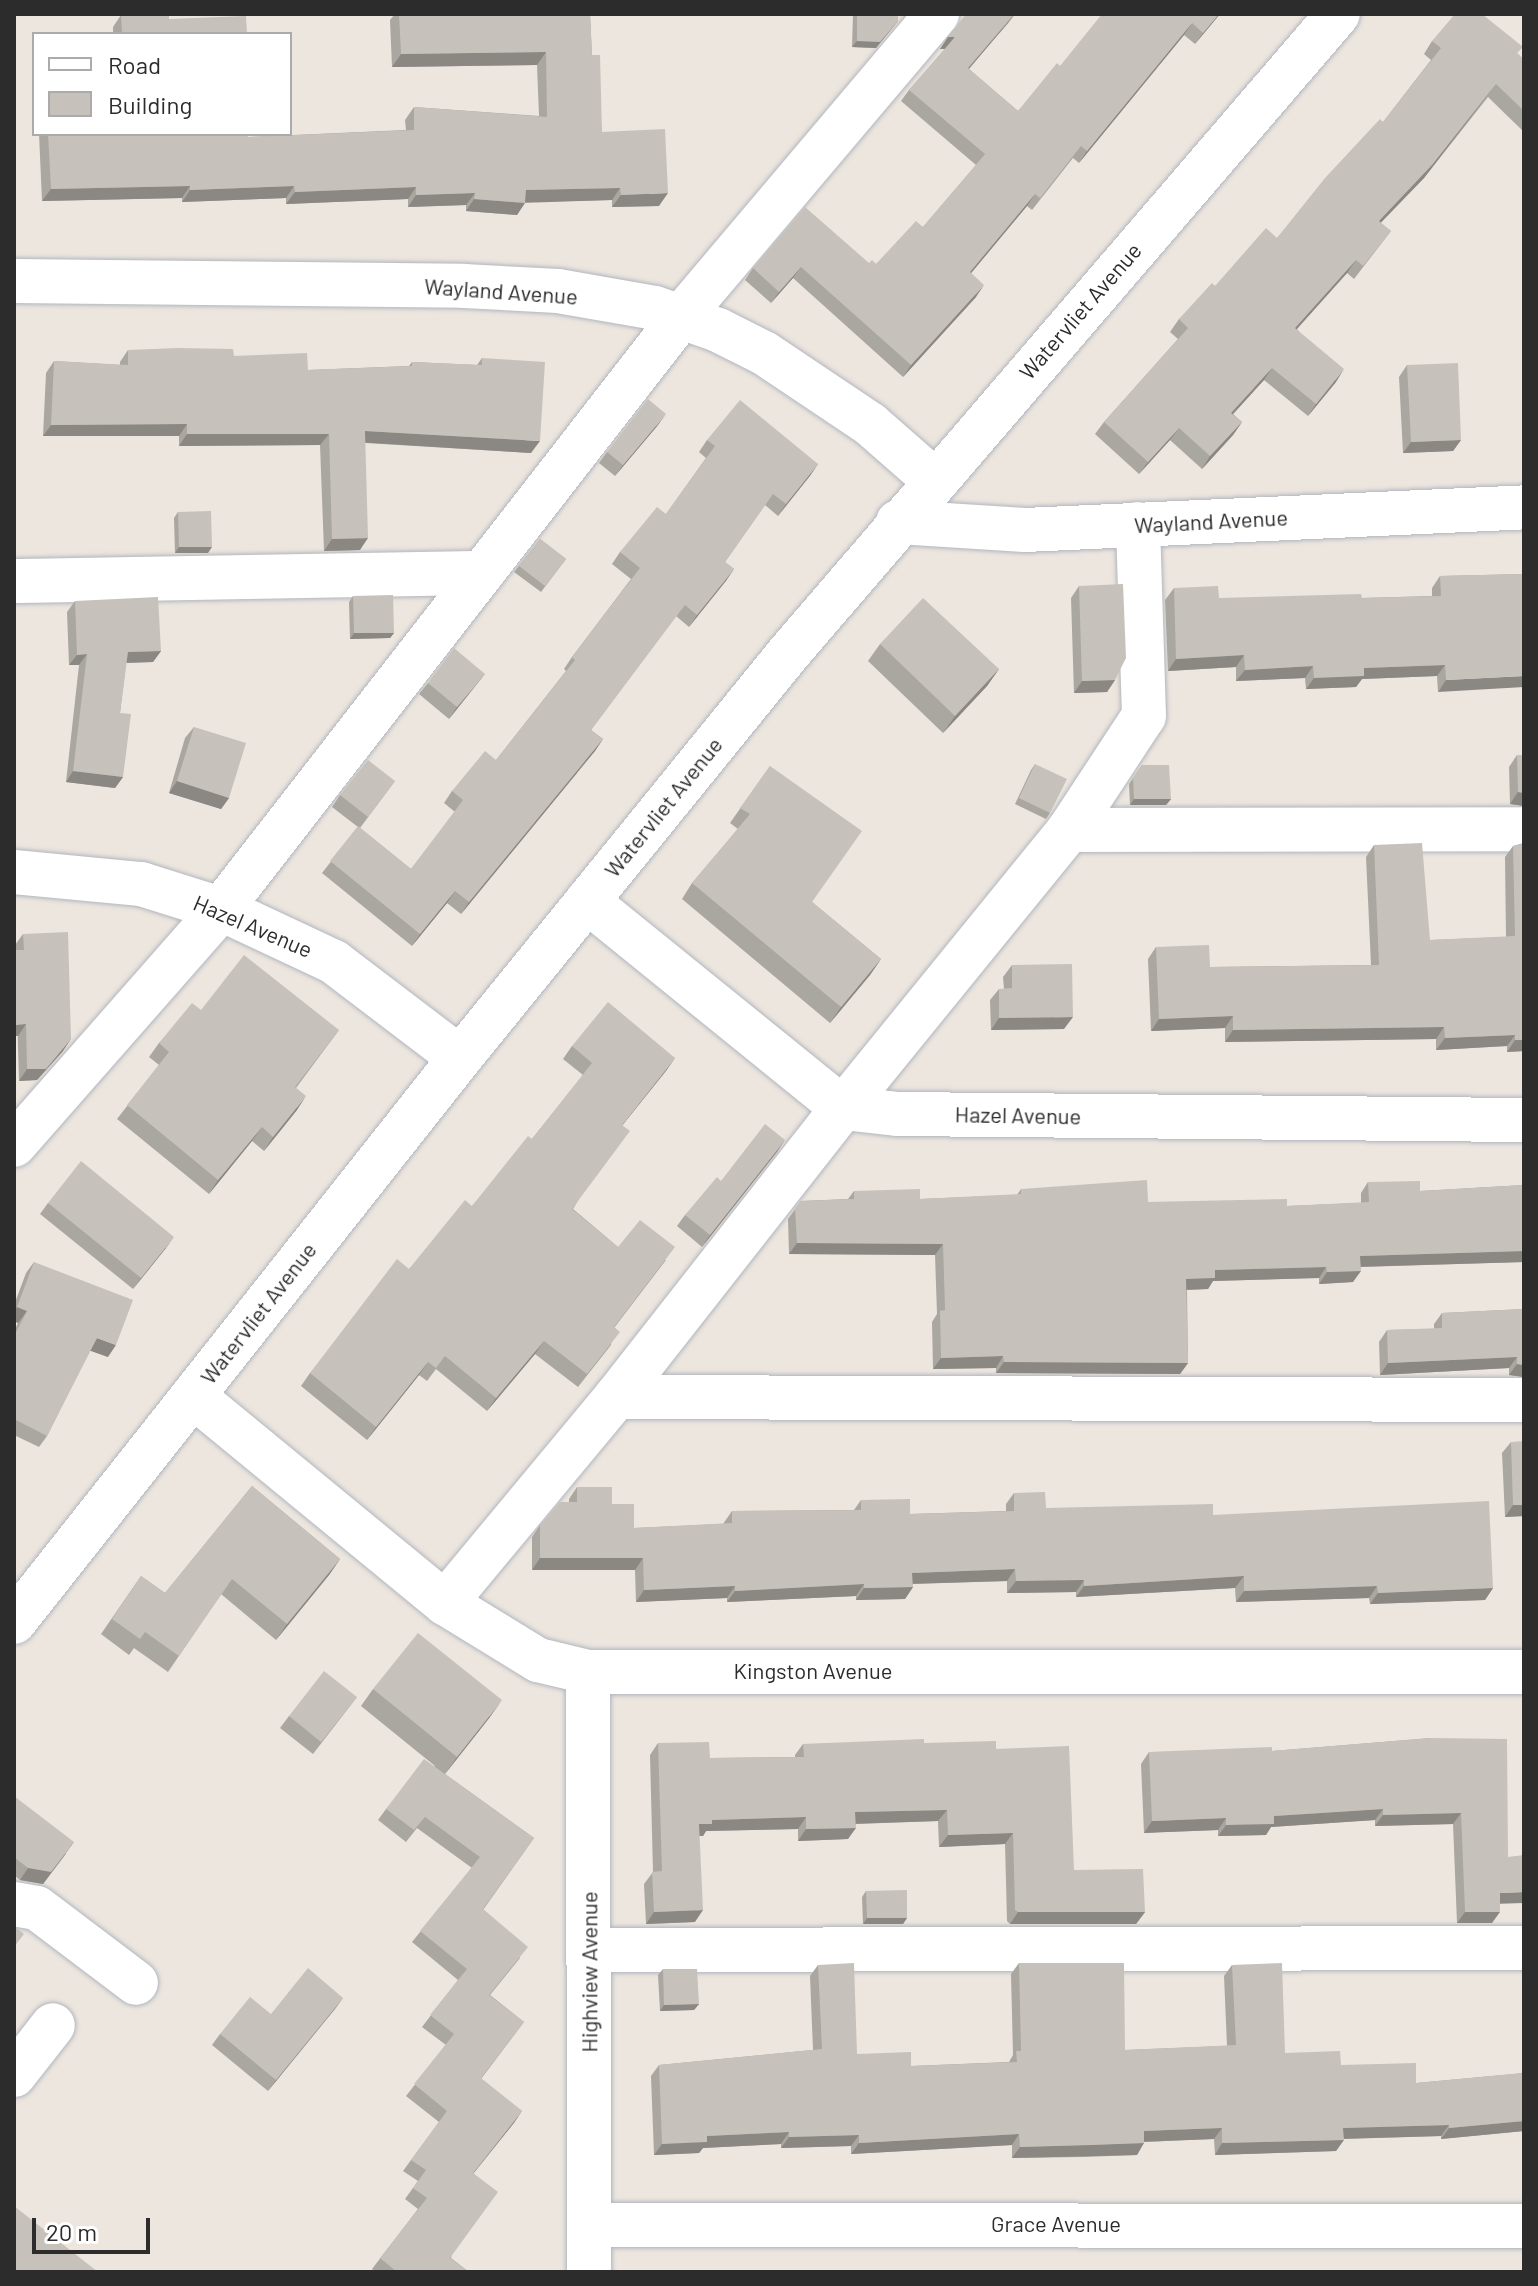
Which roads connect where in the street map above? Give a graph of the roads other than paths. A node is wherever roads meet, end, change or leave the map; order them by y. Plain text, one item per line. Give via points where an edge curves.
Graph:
1 (937, 14) edge
2 (1338, 14) edge
3 (14, 281) edge
4 (681, 317) junction
5 (934, 480) junction
6 (1524, 507) edge
7 (898, 522) junction
8 (1138, 524) junction
9 (482, 573) junction
10 (14, 581) edge
11 (1524, 829) edge
12 (1069, 830) junction
13 (14, 872) edge
14 (587, 901) junction
15 (221, 909) junction
16 (460, 1058) junction
17 (843, 1108) junction
18 (1524, 1120) edge
19 (14, 1145) edge
20 (193, 1396) junction
21 (616, 1397) junction
22 (1524, 1400) edge
23 (445, 1603) junction
24 (14, 1622) edge
25 (588, 1672) junction
26 (1524, 1672) edge
27 (14, 1904) edge
28 (1524, 1948) edge
29 (590, 1950) junction
30 (136, 1983) dead end
31 (53, 2025) dead end
32 (14, 2075) edge
33 (589, 2225) junction
34 (1524, 2226) edge
35 (589, 2272) edge

1 - 4 street
2 - 5 street, Watervliet Avenue
3 - 4 street, Wayland Avenue via 558,291
4 - 5 street, Wayland Avenue via 764,353 816,385
4 - 9 street
5 - 7 street, Watervliet Avenue
6 - 8 street, Wayland Avenue
7 - 8 street, Wayland Avenue via 1025,530
7 - 14 street, Watervliet Avenue
8 - 12 street via 1144,716
9 - 10 street
9 - 15 street
11 - 12 street
12 - 17 street
13 - 15 street, Hazel Avenue via 141,884
14 - 16 street, Watervliet Avenue
14 - 17 street
15 - 16 street, Hazel Avenue via 334,962
15 - 19 street
16 - 20 street, Watervliet Avenue
17 - 18 street, Hazel Avenue via 897,1114
17 - 21 street
20 - 23 street, Kingston Avenue
20 - 24 street, Watervliet Avenue
21 - 22 street
21 - 23 street
23 - 25 street, Kingston Avenue via 538,1660
25 - 26 street, Kingston Avenue
25 - 29 street, Highview Avenue
27 - 30 street via 37,1908
28 - 29 street
29 - 33 street, Highview Avenue
31 - 32 street
33 - 34 street, Grace Avenue
33 - 35 street, Highview Avenue

